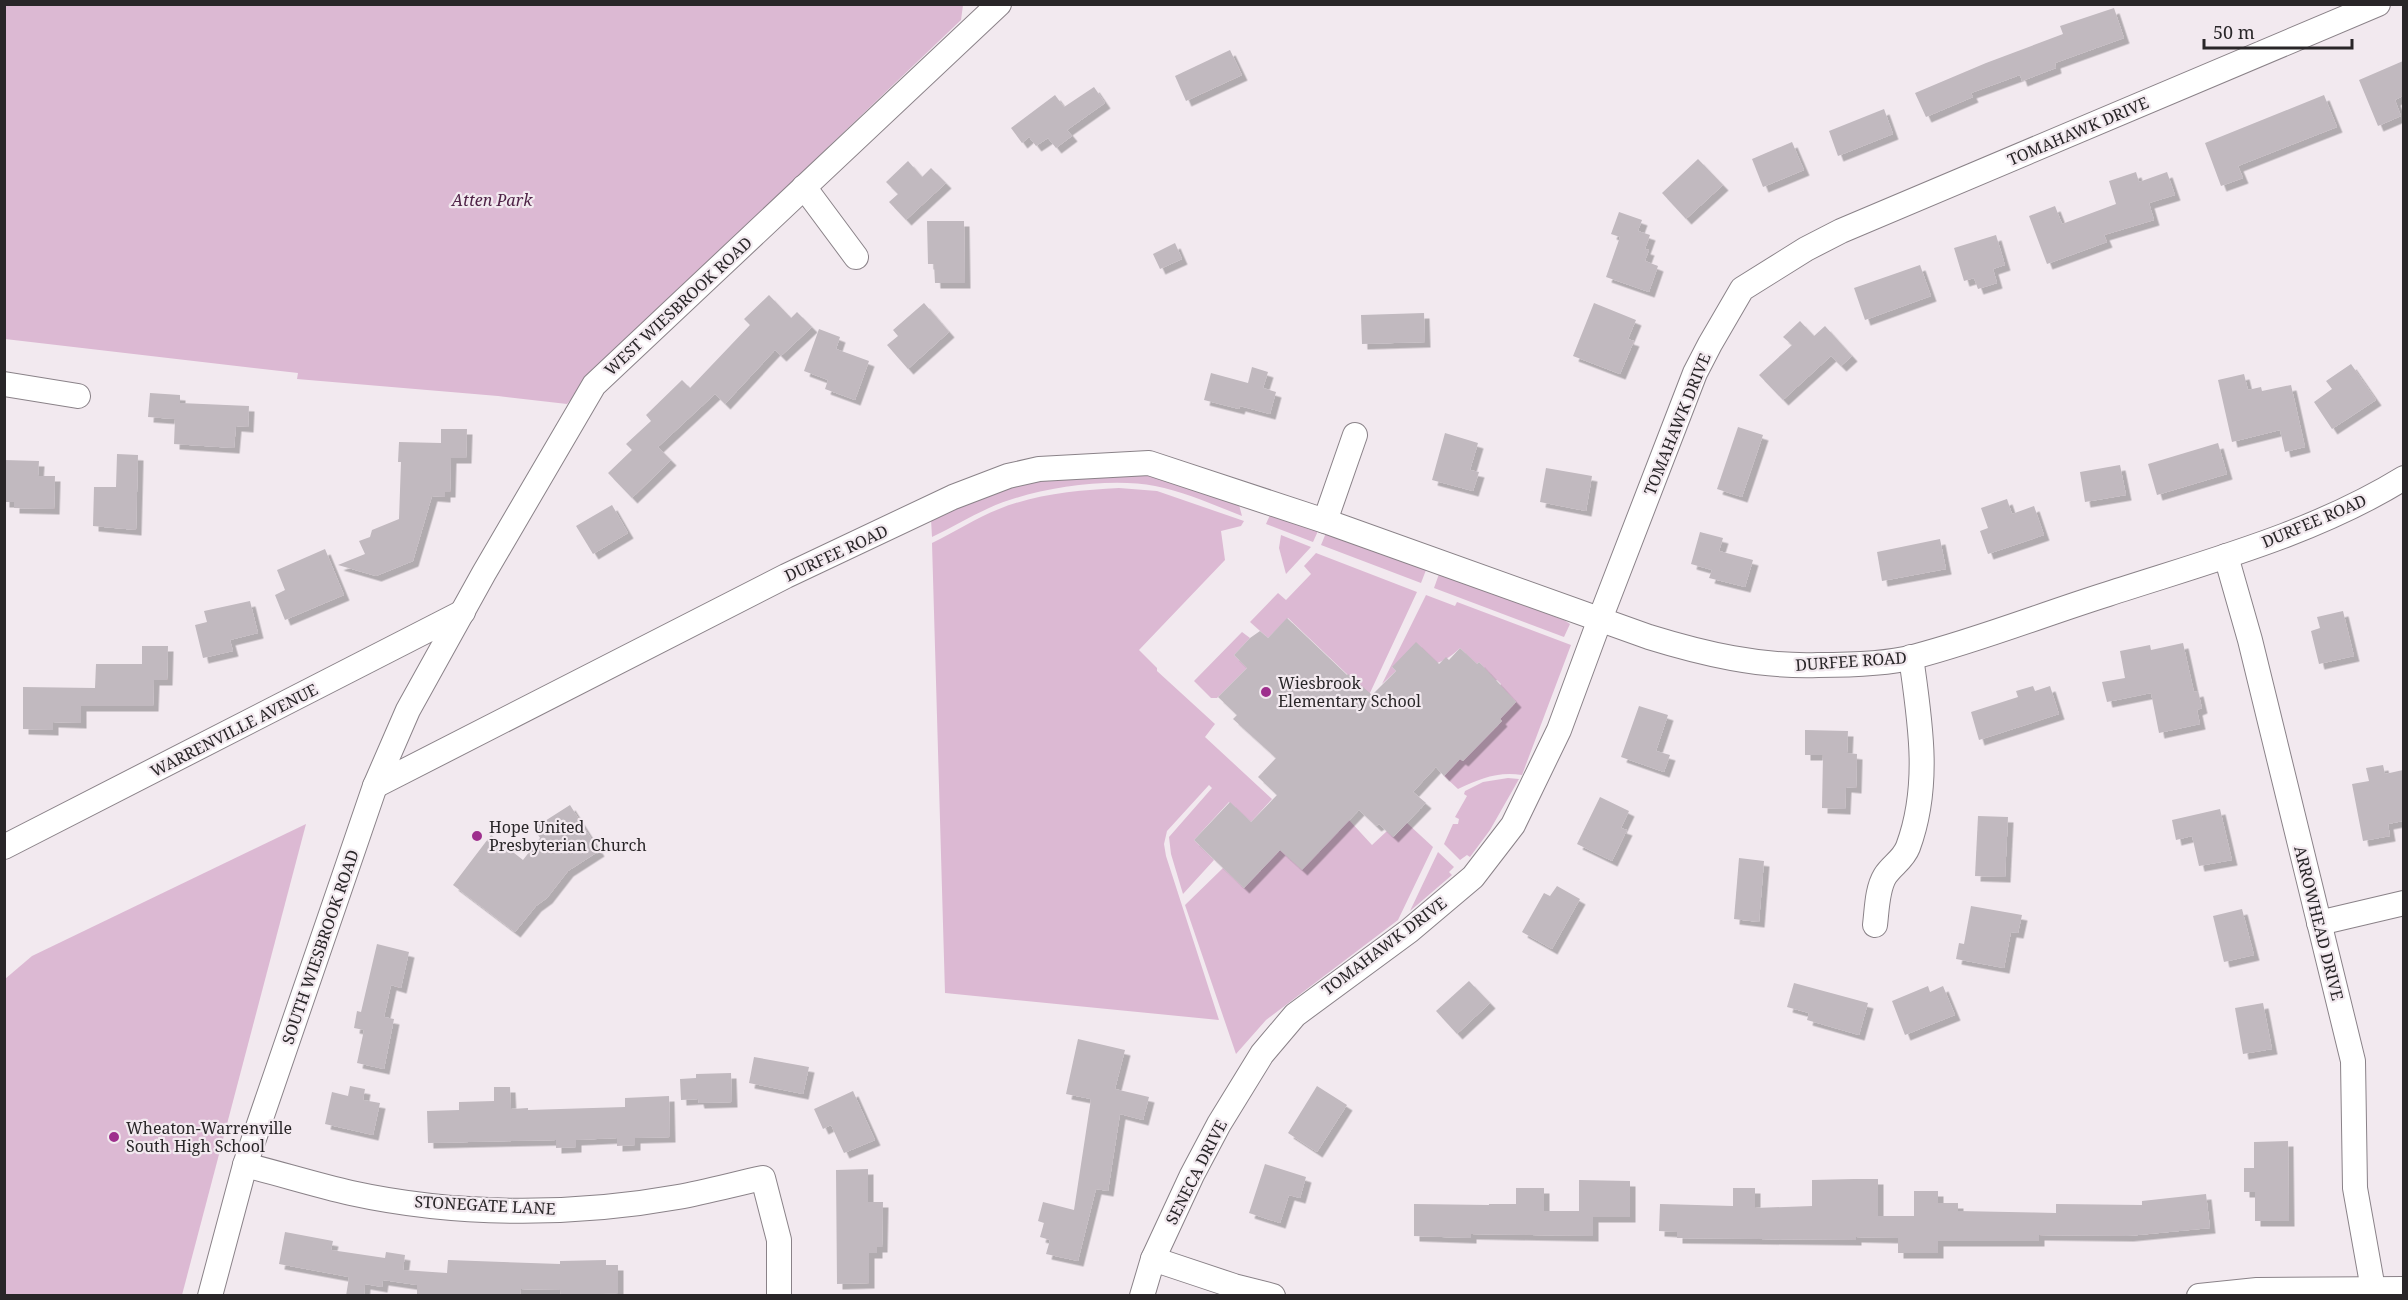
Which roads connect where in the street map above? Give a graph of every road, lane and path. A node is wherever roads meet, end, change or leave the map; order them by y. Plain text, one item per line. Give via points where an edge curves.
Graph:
1 (999, 4) edge
2 (2378, 4) edge
3 (804, 187) junction
4 (856, 257) dead end
5 (4, 384) edge
6 (78, 396) dead end
7 (1355, 435) dead end
8 (2403, 478) edge
9 (1325, 521) junction
10 (2226, 556) junction
11 (463, 612) junction
12 (1600, 619) junction
13 (1911, 657) junction
14 (375, 786) junction
15 (4, 847) edge
16 (2403, 903) edge
17 (2319, 923) junction
18 (1875, 925) dead end
19 (1262, 1054) joint
20 (245, 1165) junction
21 (1153, 1259) junction
22 (2403, 1289) edge
23 (2375, 1292) edge
24 (210, 1296) edge
25 (779, 1296) edge
26 (1142, 1296) edge
27 (1273, 1296) edge
28 (2199, 1296) edge

1 - 3 street, WEST WIESBROOK ROAD
2 - 12 street, TOMAHAWK DRIVE via 1841,231 1742,289 1695,373
3 - 4 street
3 - 11 street, WEST WIESBROOK ROAD via 594,385
5 - 6 street
7 - 9 street
8 - 10 street, DURFEE ROAD via 2311,526
9 - 12 street, DURFEE ROAD
9 - 14 street, DURFEE ROAD via 1149,463 1039,469 1008,476 953,497 786,576
10 - 13 street, DURFEE ROAD
10 - 17 street, ARROWHEAD DRIVE
11 - 14 street, SOUTH WIESBROOK ROAD via 408,710
11 - 15 street, WARRENVILLE AVENUE
12 - 13 street, DURFEE ROAD via 1693,651 1728,658 1817,666
12 - 19 street, TOMAHAWK DRIVE via 1559,730 1513,825 1500,843 1473,877 1409,932 1295,1015
13 - 18 street via 1922,737 1920,798 1903,858 1881,883
14 - 20 street, SOUTH WIESBROOK ROAD
16 - 17 street
17 - 23 street, ARROWHEAD DRIVE via 2353,1061 2355,1188
19 - 21 street, SENECA DRIVE via 1192,1175
20 - 24 street, SOUTH WIESBROOK ROAD
20 - 25 street, STONEGATE LANE via 353,1193 412,1203 513,1210 630,1204 763,1178 779,1240
21 - 26 street, SENECA DRIVE
21 - 27 street
22 - 23 street
23 - 28 street via 2257,1290

